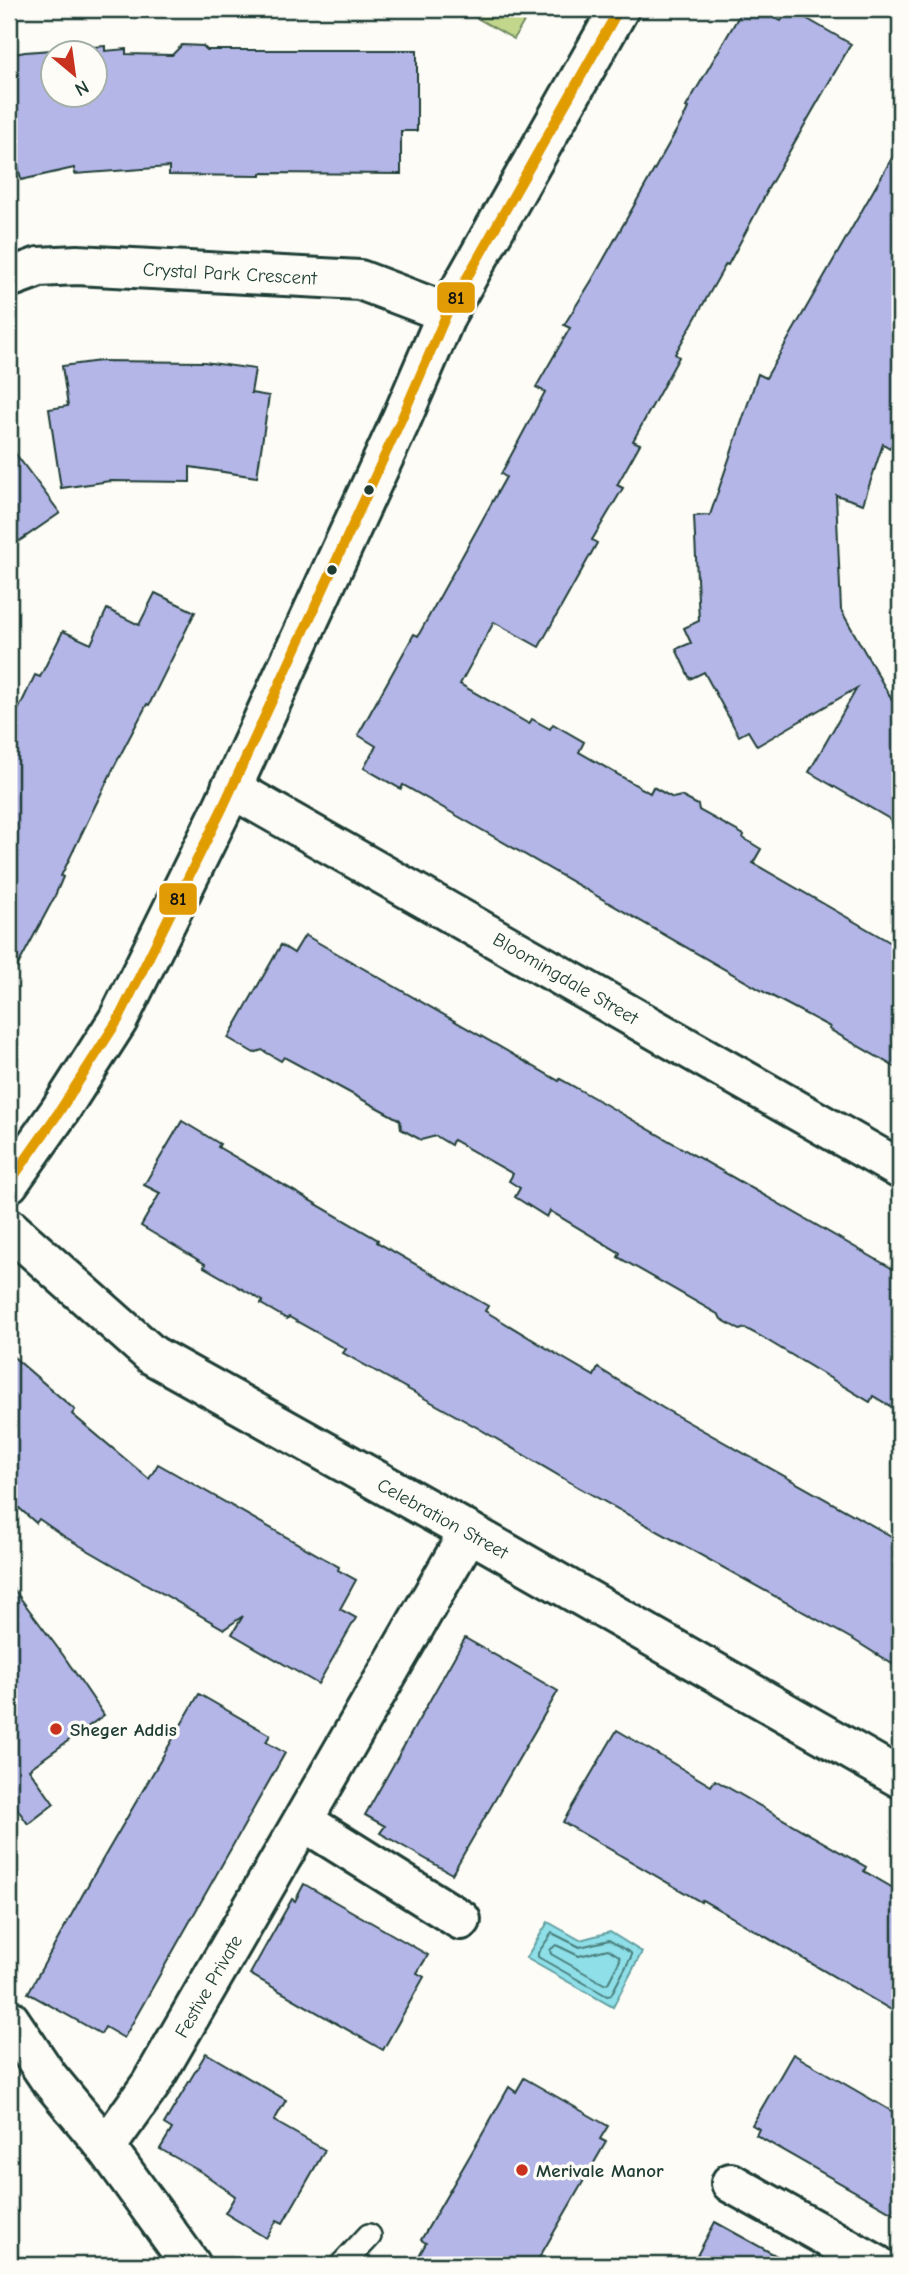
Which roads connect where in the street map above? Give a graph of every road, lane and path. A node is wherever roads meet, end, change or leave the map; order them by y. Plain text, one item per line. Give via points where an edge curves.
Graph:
1 (619, 9) edge
2 (9, 278) edge
3 (447, 313) junction
4 (231, 788) junction
5 (900, 1168) edge
6 (9, 1183) edge
7 (9, 1228) edge
8 (469, 1532) junction
9 (900, 1778) edge
10 (303, 1821) junction
11 (461, 1920) dead end
12 (9, 2020) edge
13 (106, 2147) junction
14 (731, 2183) dead end
15 (369, 2236) dead end
16 (858, 2261) edge
17 (191, 2265) edge
18 (342, 2265) edge

1 - 3 street
2 - 3 street, Crystal Park Crescent via 38,267 77,265 352,279
3 - 4 street
4 - 5 street, Bloomingdale Street
4 - 6 street via 118,1020
7 - 8 street, Celebration Street via 152,1355
8 - 9 street, Celebration Street
8 - 10 street, Festive Private
10 - 11 street
10 - 13 street, Festive Private via 151,2084
12 - 13 street via 48,2077
13 - 17 street
14 - 16 street
15 - 18 lane

